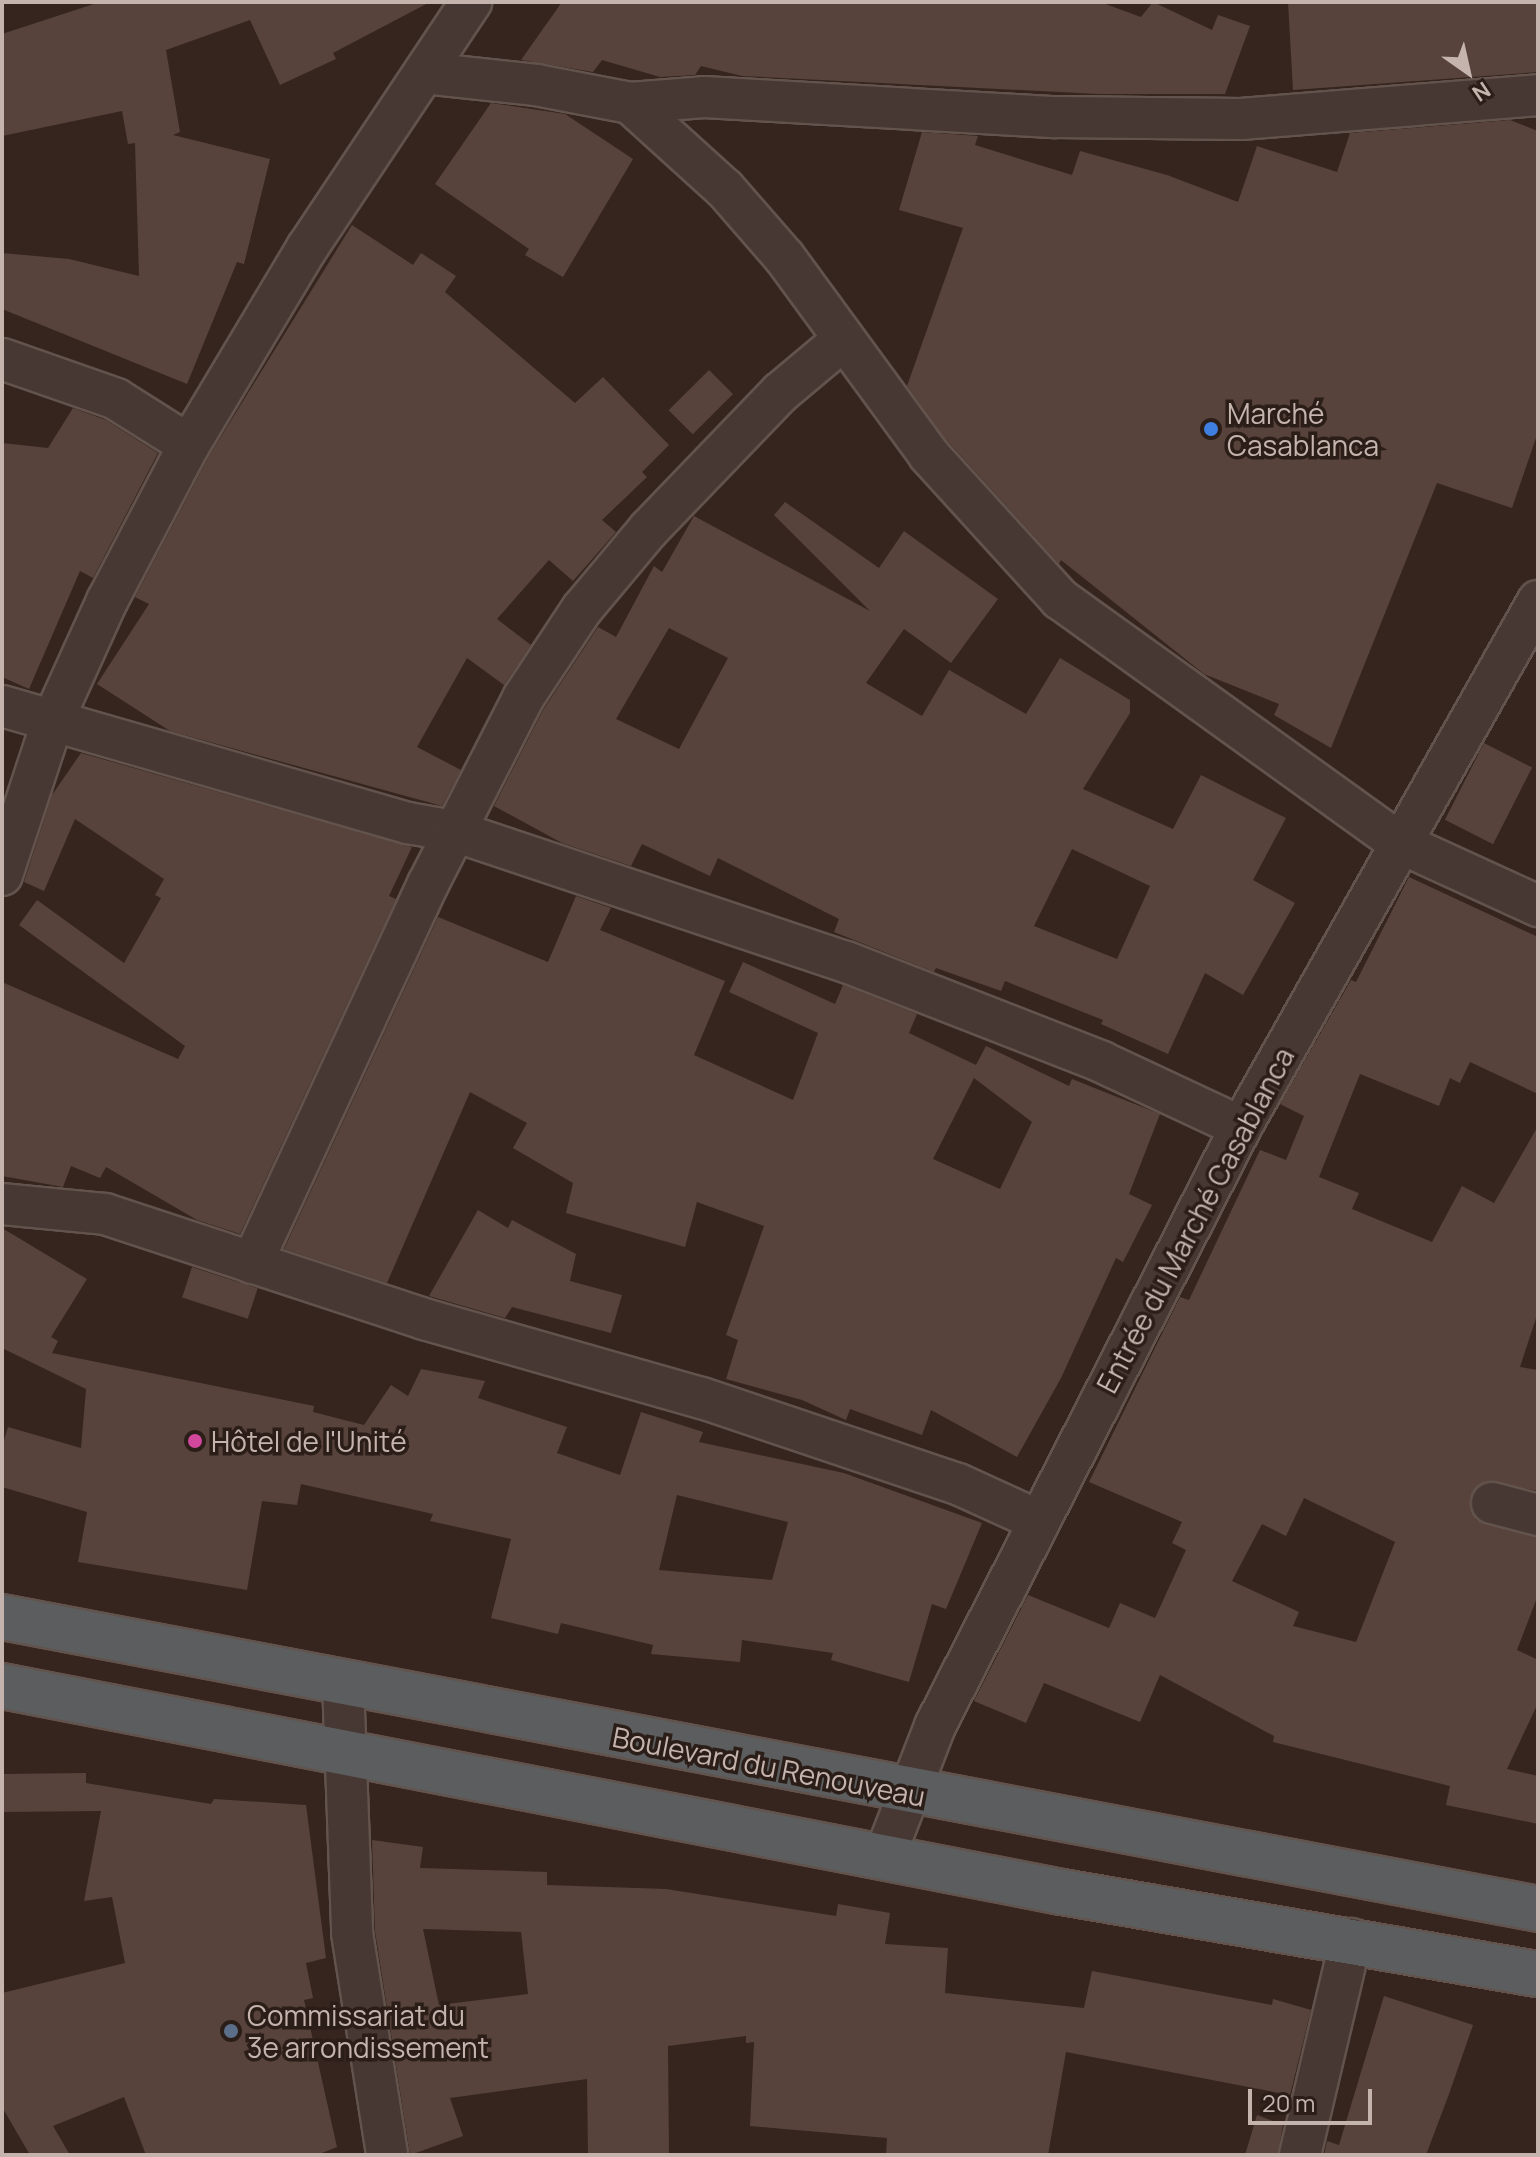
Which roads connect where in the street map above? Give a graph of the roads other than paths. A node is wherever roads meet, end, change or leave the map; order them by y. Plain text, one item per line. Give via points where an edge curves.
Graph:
1 (471, 2) edge
2 (424, 73) junction
3 (1538, 95) edge
4 (630, 103) junction
5 (843, 340) junction
6 (2, 359) edge
7 (189, 445) junction
8 (1538, 601) edge
9 (2, 706) edge
10 (53, 720) junction
11 (454, 831) junction
12 (1398, 842) junction
13 (2, 875) edge
14 (1538, 906) edge
15 (1241, 1127) junction
16 (2, 1204) edge
17 (252, 1263) junction
18 (1492, 1503) dead end
19 (1538, 1515) edge
20 (1037, 1520) junction
21 (2, 1617) edge
22 (343, 1682) junction
23 (2, 1686) edge
24 (344, 1752) junction
25 (909, 1793) junction
26 (885, 1855) junction
27 (1538, 1909) edge
28 (1351, 1939) junction
29 (1538, 1974) edge
30 (382, 2154) edge
31 (1300, 2155) edge

1 - 2 street
2 - 4 street via 536,85
2 - 7 street via 307,248
3 - 4 street via 1241,119 1055,117 704,97
4 - 5 street via 725,189 785,258
5 - 11 street via 781,392 649,529 582,609 523,698
5 - 12 street via 929,455 1060,599
6 - 7 street via 116,399
7 - 10 street via 107,601
8 - 12 street, Entrée du Marché Casablanca
9 - 10 street
10 - 11 street via 408,823
10 - 13 street
11 - 15 street via 846,962 1102,1062
11 - 17 street
12 - 14 street
12 - 15 street, Entrée du Marché Casablanca
15 - 20 street, Entrée du Marché Casablanca
16 - 17 street via 105,1214
17 - 20 street via 424,1319 702,1398 958,1484
18 - 19 street
20 - 25 street, Entrée du Marché Casablanca via 935,1726
21 - 22 highway, Boulevard du Renouveau
22 - 24 street
22 - 25 highway, Boulevard du Renouveau
23 - 24 highway
24 - 26 highway
24 - 30 street via 352,1933
25 - 26 street, Entrée du Marché Casablanca
25 - 27 highway, Boulevard du Renouveau
26 - 28 highway via 1062,1892
28 - 29 highway
28 - 31 street

